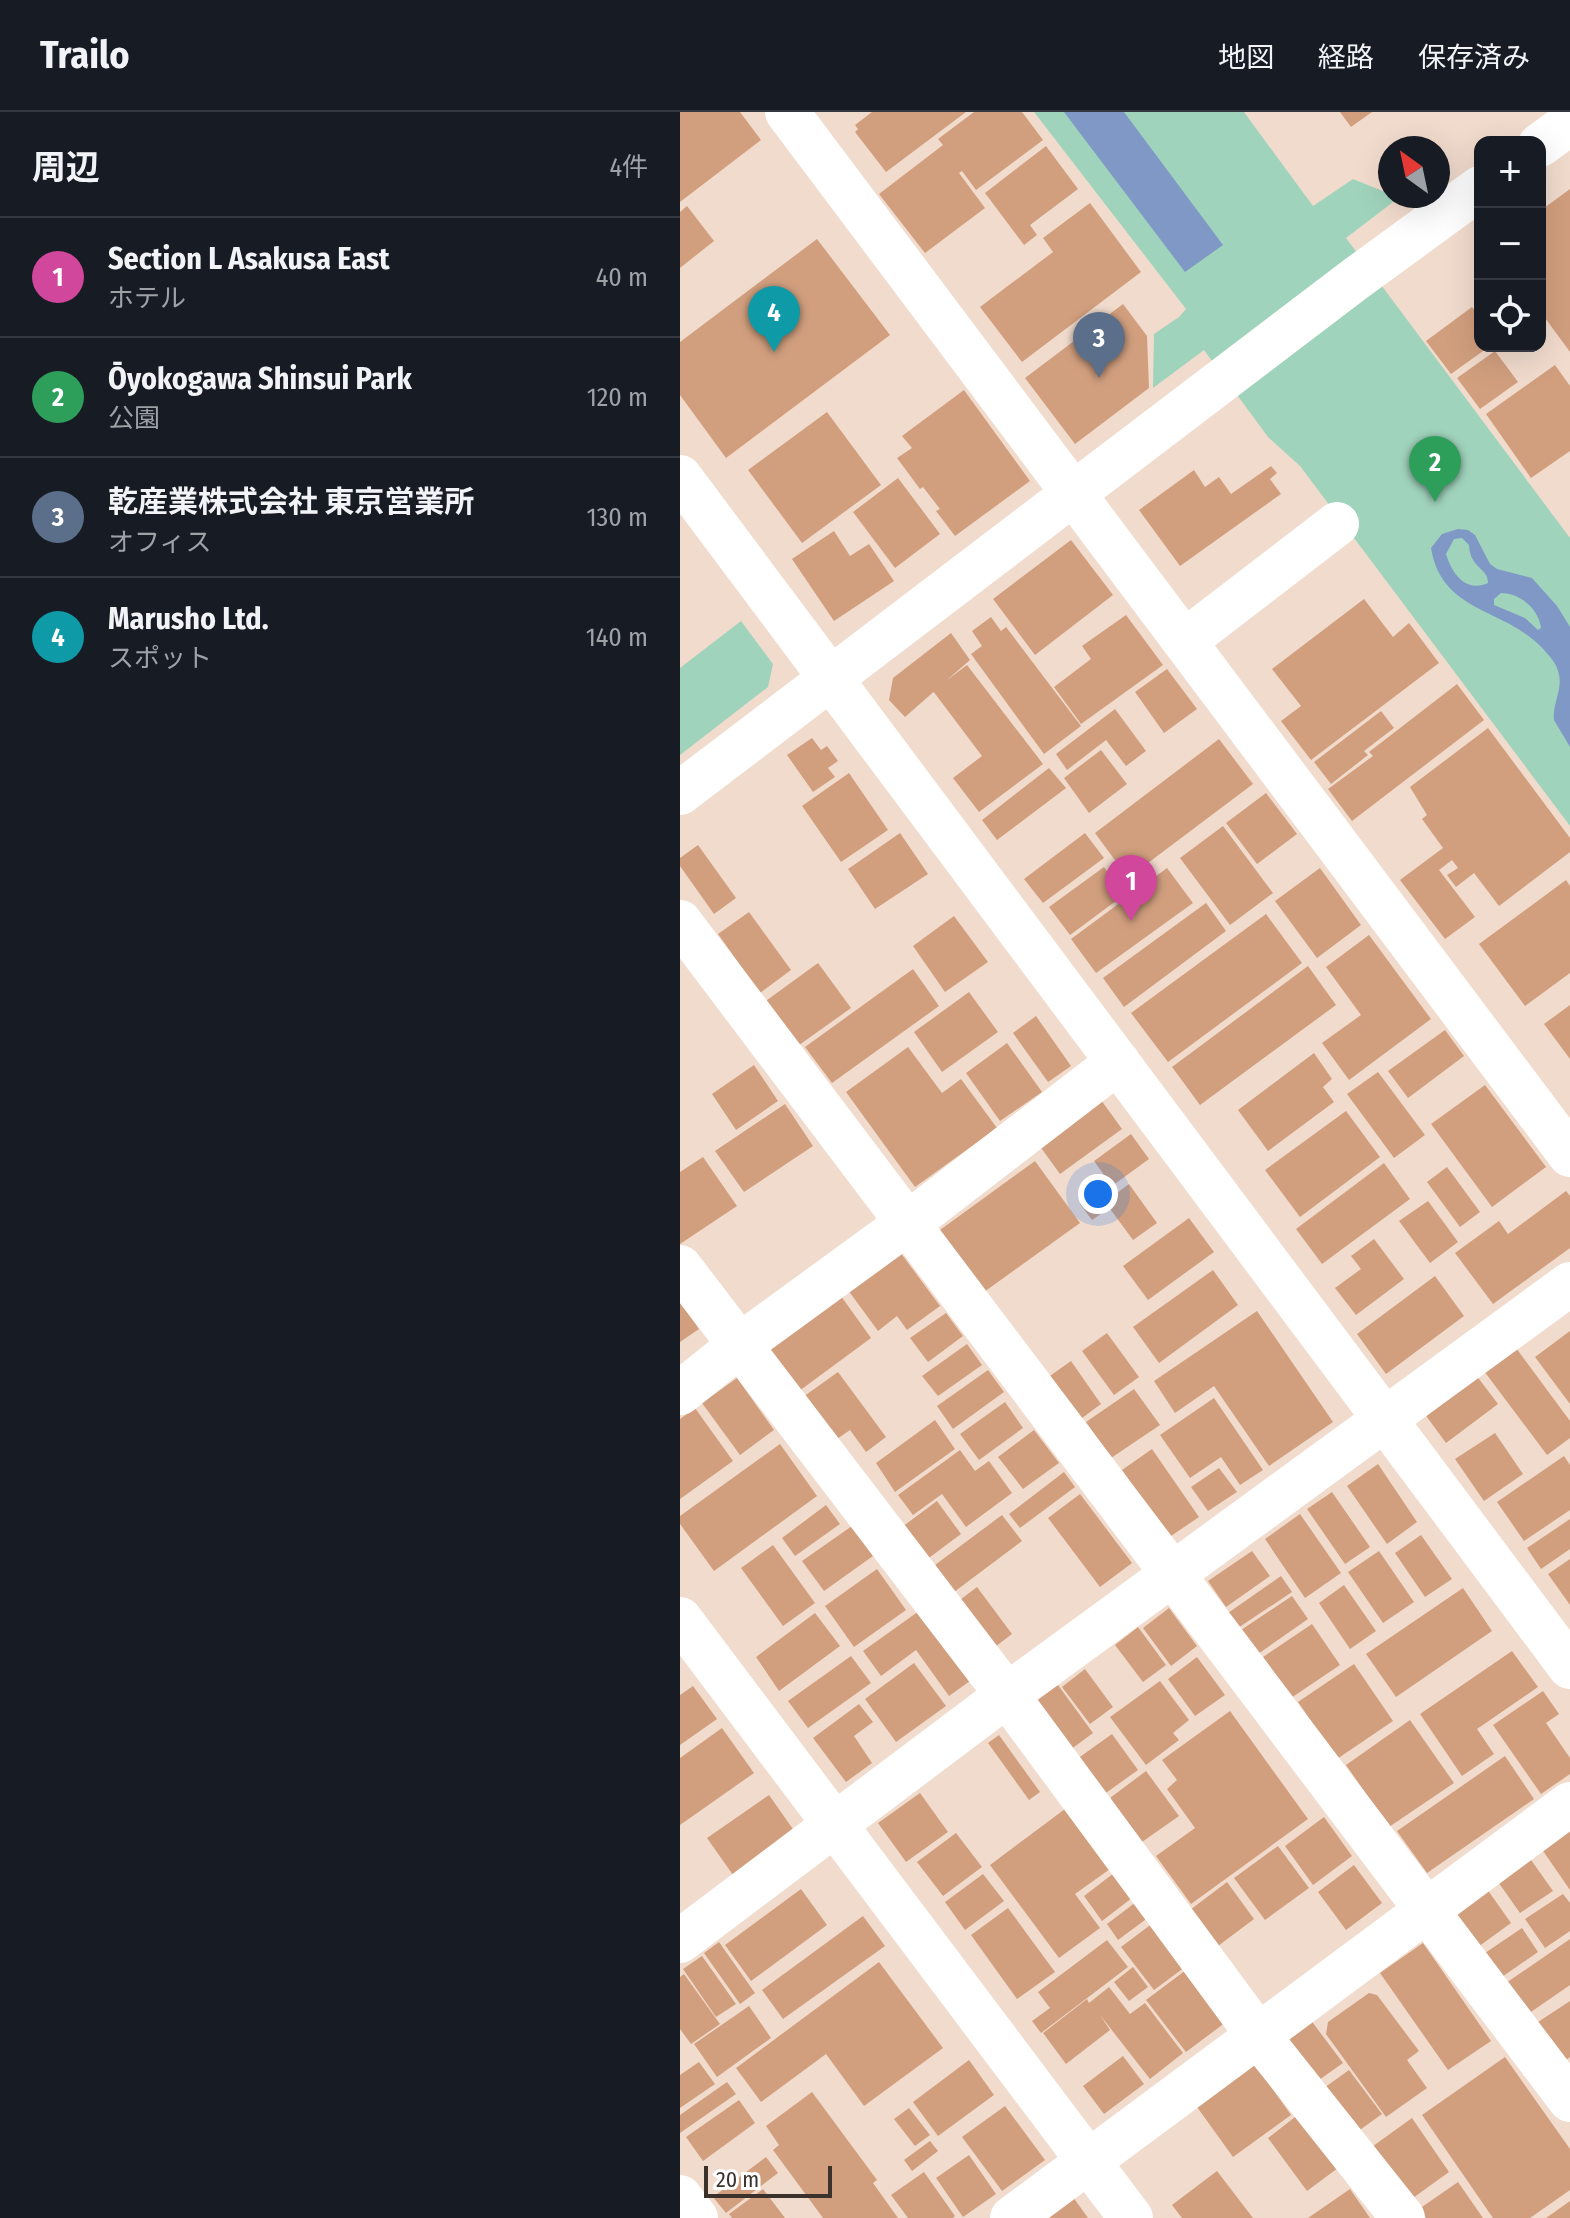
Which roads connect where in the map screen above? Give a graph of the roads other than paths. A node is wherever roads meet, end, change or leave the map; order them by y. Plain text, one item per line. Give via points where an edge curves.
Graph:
1 (787, 112) edge
2 (1570, 123) edge
3 (1546, 141) edge
4 (1474, 192) edge
5 (680, 477) edge
6 (1074, 495) junction
7 (1337, 524) dead end
8 (1186, 640) junction
9 (831, 678) junction
10 (680, 793) edge
11 (680, 922) edge
12 (1118, 1062) junction
13 (1570, 1155) edge
14 (908, 1223) junction
15 (680, 1267) edge
16 (1570, 1284) edge
17 (740, 1345) junction
18 (680, 1393) edge
19 (1385, 1419) junction
20 (1172, 1574) junction
21 (680, 1619) edge
22 (1570, 1667) edge
23 (1007, 1695) junction
24 (1570, 1804) edge
25 (836, 1826) junction
26 (1426, 1910) junction
27 (680, 1941) edge
28 (1257, 2034) junction
29 (1570, 2100) edge
30 (1088, 2161) junction
31 (680, 2197) edge
32 (696, 2218) edge
33 (1012, 2218) edge
34 (1131, 2218) edge
35 (1403, 2218) edge

1 - 6 street
2 - 3 street
4 - 6 street
5 - 9 street
6 - 8 street
6 - 9 street
7 - 8 street
8 - 13 street
9 - 10 street
9 - 12 street
11 - 14 street
12 - 14 street
12 - 19 street
14 - 17 street
14 - 20 street
15 - 17 street
16 - 19 street
17 - 18 street
17 - 23 street
19 - 20 street
19 - 22 street
20 - 23 street
20 - 26 street
21 - 25 street
23 - 25 street
23 - 28 street
24 - 26 street
25 - 27 street
25 - 30 street
26 - 28 street
26 - 29 street
28 - 30 street
28 - 35 street
30 - 33 street
30 - 34 street
31 - 32 street

